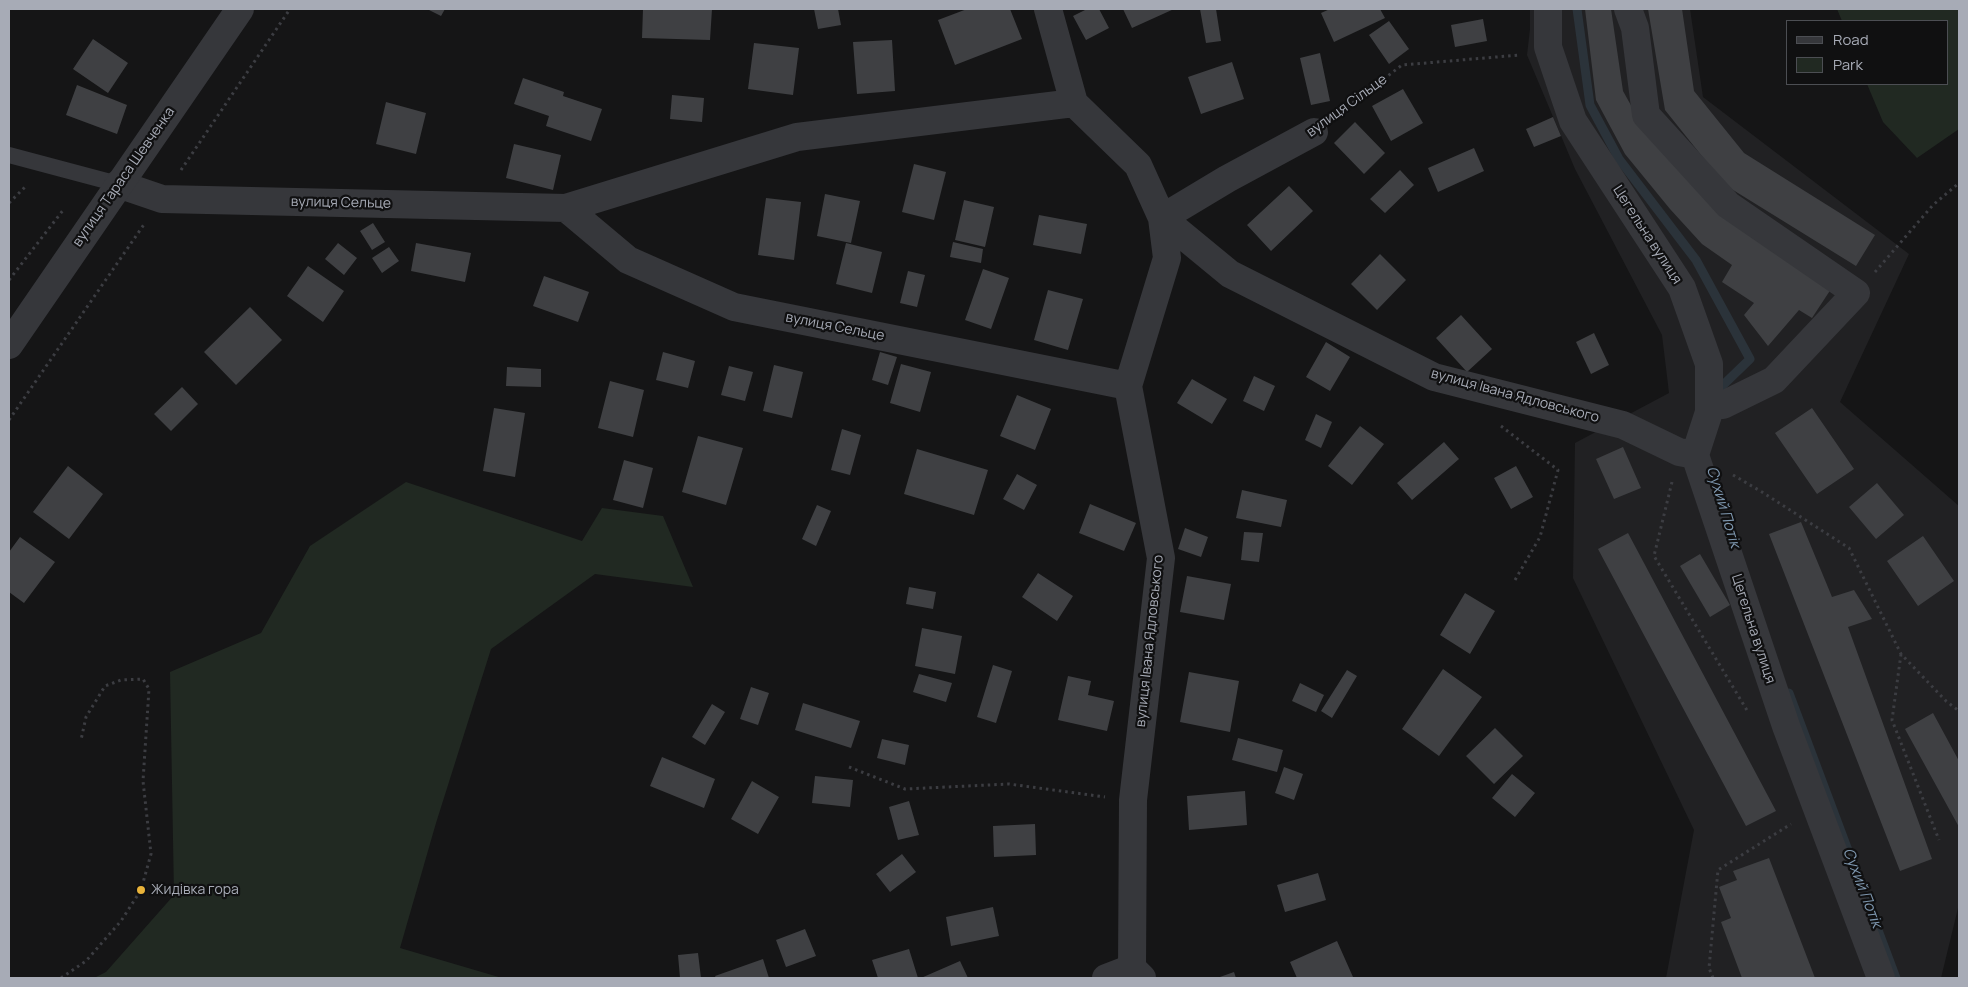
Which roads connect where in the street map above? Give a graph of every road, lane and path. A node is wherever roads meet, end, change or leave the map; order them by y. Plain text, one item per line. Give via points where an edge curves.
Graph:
1 (240, 9) edge
2 (1048, 9) edge
3 (1548, 9) edge
4 (1628, 9) edge
5 (1548, 48) junction
6 (1074, 103) junction
7 (1314, 132) joint
8 (9, 156) edge
9 (1959, 183) edge
10 (118, 184) junction
11 (566, 208) junction
12 (64, 209) dead end
13 (1162, 218) junction
14 (9, 280) edge
15 (1856, 293) junction
16 (9, 345) edge
17 (1128, 386) junction
18 (1723, 405) dead end
19 (1494, 421) dead end
20 (1687, 453) junction
21 (1515, 580) dead end
22 (1901, 654) junction
23 (1959, 710) edge
24 (1752, 718) dead end
25 (81, 740) dead end
26 (849, 766) dead end
27 (1133, 800) junction
28 (1796, 821) dead end
29 (1939, 840) dead end
30 (1137, 973) edge
31 (61, 978) edge
32 (1106, 978) edge
33 (1713, 978) edge
34 (1881, 978) edge

1 - 10 street, вулиця Тараса Шевченка
2 - 6 street
3 - 5 street, Цегельна вулиця
4 - 15 street via 1635,28 1646,114 1728,204
5 - 7 path, вулиця Сільце via 1527,55 1402,65
5 - 20 street, Цегельна вулиця via 1573,121 1682,288 1706,355 1709,364 1708,412
6 - 11 street, вулиця Сельце via 797,137
6 - 13 street, вулиця Івана Ядловського via 1138,165
7 - 13 street, вулиця Сільце
8 - 10 lane
9 - 15 path via 1933,205
10 - 11 street, вулиця Сельце via 162,199
10 - 16 street, вулиця Тараса Шевченка
11 - 17 street, вулиця Сельце via 628,260 734,307
12 - 14 path
13 - 17 street, вулиця Івана Ядловського via 1167,258
13 - 20 street, вулиця Івана Ядловського via 1230,274 1434,377 1623,425
15 - 18 street via 1774,380
17 - 27 street, вулиця Івана Ядловського via 1161,558
19 - 21 path via 1558,470 1540,537
20 - 22 path via 1762,492 1848,548
20 - 24 path via 1654,556
20 - 34 street, Цегельна вулиця
22 - 23 path via 1946,702
22 - 29 path via 1892,720
25 - 31 path via 86,717 105,686 121,680 143,679 149,689 143,781 151,854 141,890 121,920 86,962
26 - 27 path via 906,789 1009,784
27 - 30 street, вулиця Івана Ядловського
28 - 33 path via 1718,870 1710,968
30 - 32 street

